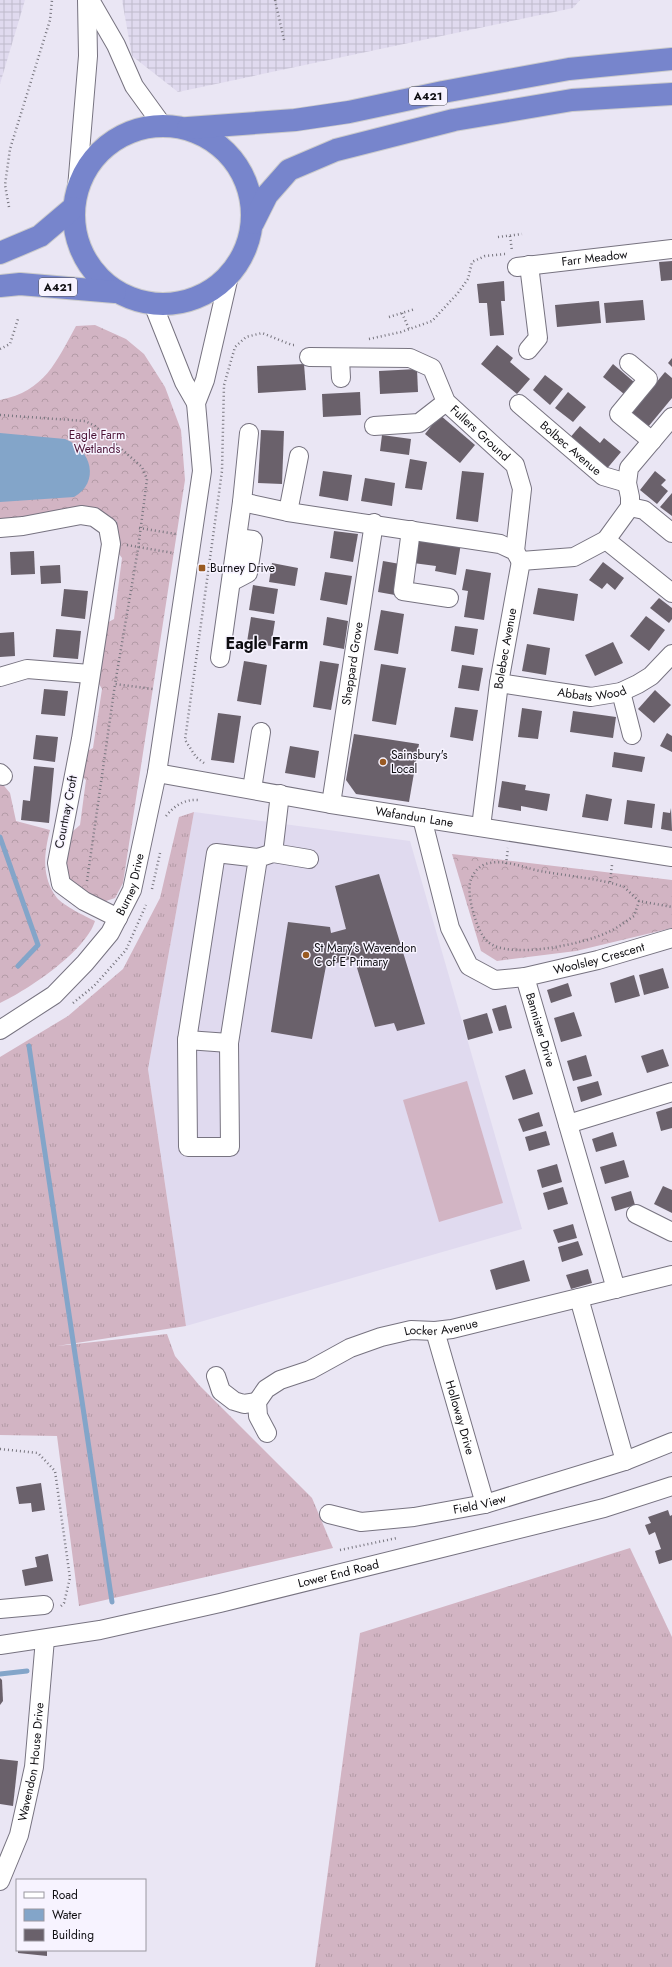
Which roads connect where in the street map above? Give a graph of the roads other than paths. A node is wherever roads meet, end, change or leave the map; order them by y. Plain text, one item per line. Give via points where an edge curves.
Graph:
1 (86, 0) edge
2 (90, 0) edge
3 (672, 59) edge
4 (672, 94) edge
5 (163, 126) junction
6 (184, 129) junction
7 (75, 198) junction
8 (252, 226) junction
9 (672, 248) edge
10 (0, 253) edge
11 (229, 276) junction
12 (0, 286) edge
13 (115, 292) junction
14 (153, 304) junction
15 (528, 350) dead end
16 (304, 351) road end
17 (340, 359) junction
18 (629, 363) dead end
19 (341, 378) dead end
20 (446, 402) junction
21 (196, 403) junction
22 (519, 404) dead end
23 (672, 417) edge
24 (374, 426) dead end
25 (249, 433) dead end
26 (652, 441) junction
27 (299, 456) dead end
28 (626, 483) junction
29 (242, 502) junction
30 (630, 507) junction
31 (288, 512) junction
32 (374, 523) junction
33 (0, 528) edge
34 (411, 530) junction
35 (672, 533) edge
36 (606, 540) junction
37 (518, 556) junction
38 (672, 594) edge
39 (449, 598) dead end
40 (672, 654) edge
41 (220, 658) dead end
42 (90, 674) junction
43 (0, 677) edge
44 (500, 683) junction
45 (622, 692) junction
46 (261, 732) dead end
47 (632, 735) dead end
48 (157, 773) junction
49 (252, 789) junction
50 (280, 794) junction
51 (332, 804) junction
52 (422, 818) junction
53 (481, 827) junction
54 (265, 855) junction
55 (672, 857) edge
56 (309, 859) dead end
57 (118, 918) junction
58 (672, 938) edge
59 (525, 977) junction
60 (0, 1030) edge
61 (187, 1040) junction
62 (229, 1043) junction
63 (672, 1092) edge
64 (568, 1124) junction
65 (636, 1214) dead end
66 (672, 1232) edge
67 (672, 1275) edge
68 (616, 1289) junction
69 (579, 1298) junction
70 (435, 1331) junction
71 (216, 1376) dead end
72 (257, 1402) junction
73 (267, 1433) dead end
74 (672, 1442) edge
75 (625, 1461) junction
76 (672, 1486) edge
77 (484, 1504) junction
78 (329, 1514) dead end
79 (52, 1606) road end
80 (0, 1609) edge
81 (45, 1639) junction
82 (0, 1645) edge
83 (0, 1881) edge

1 - 7 street via 88,56
2 - 5 street via 116,45 134,86
3 - 6 highway, A421 via 569,69 310,118
4 - 8 highway, A421 via 572,100 454,120 336,150 289,170 267,195
5 - 6 highway
5 - 7 highway via 135,130 110,143 90,162
6 - 8 highway via 205,136 226,152 242,174 251,199
7 - 10 highway via 40,236
7 - 13 highway via 74,233 82,256 96,276
8 - 11 highway via 244,253
9 - 15 street, Farr Meadow via 520,259 538,338
11 - 14 highway via 207,294 181,303
11 - 21 street via 205,380
12 - 13 highway, A421 via 20,284
13 - 14 highway via 133,300
14 - 21 street via 184,382
16 - 17 street, Fullers Ground
17 - 19 street
17 - 20 street, Fullers Ground via 410,358 432,368
18 - 26 street via 648,379 619,414
20 - 24 street via 418,423
20 - 37 street, Fullers Ground via 515,465 522,490
21 - 48 street, Burney Drive via 202,471
22 - 28 street, Bolbec Avenue via 603,476
23 - 26 street
25 - 29 street
26 - 28 street via 629,468
27 - 31 street
28 - 30 street
29 - 31 street
29 - 41 street
30 - 35 street via 644,510
30 - 36 street
31 - 32 street
32 - 34 street
32 - 51 street, Sheppard Grove
33 - 42 street, Courtnay Croft via 81,515 94,517 108,527 111,543
34 - 37 street via 500,544
34 - 39 street via 403,591
36 - 37 street via 574,558
36 - 38 street
37 - 44 street, Bolebec Avenue
40 - 45 street, Abbats Wood via 651,676
42 - 43 street via 27,669
42 - 57 street, Courtnay Croft via 57,863 61,884 84,901
44 - 45 street, Abbats Wood via 591,698
44 - 53 street, Bolebec Avenue
45 - 47 street
46 - 49 street
48 - 49 street, Wafandun Lane
48 - 57 street, Burney Drive via 132,890
49 - 50 street, Wafandun Lane
50 - 51 street, Wafandun Lane
50 - 54 street
51 - 52 street, Wafandun Lane
52 - 53 street, Wafandun Lane
52 - 59 street, Bannister Drive via 450,928 469,966 495,980
53 - 55 street, Wafandun Lane
54 - 56 street
54 - 61 street via 216,853
54 - 62 street
57 - 60 street, Burney Drive via 110,933 54,995
58 - 59 street, Woolsley Crescent via 598,960
59 - 64 street, Bannister Drive
61 - 62 street
61 - 62 street via 188,1147 230,1147
63 - 64 street
64 - 68 street, Bannister Drive
65 - 66 street
67 - 68 street, Locker Avenue
68 - 69 street, Locker Avenue
69 - 70 street, Locker Avenue
69 - 75 street
70 - 72 street, Locker Avenue via 411,1330 350,1348 323,1364 280,1380 266,1389
70 - 77 street, Holloway Drive
71 - 72 street via 221,1391 234,1401 244,1404
72 - 73 street via 258,1416
74 - 75 street, Field View
75 - 77 street, Field View
76 - 81 street, Lower End Road via 604,1508 227,1602 100,1630
77 - 78 street, Field View via 361,1522
79 - 80 street
81 - 82 street, Lower End Road
81 - 83 street, Wavendon House Drive via 34,1767 19,1835

